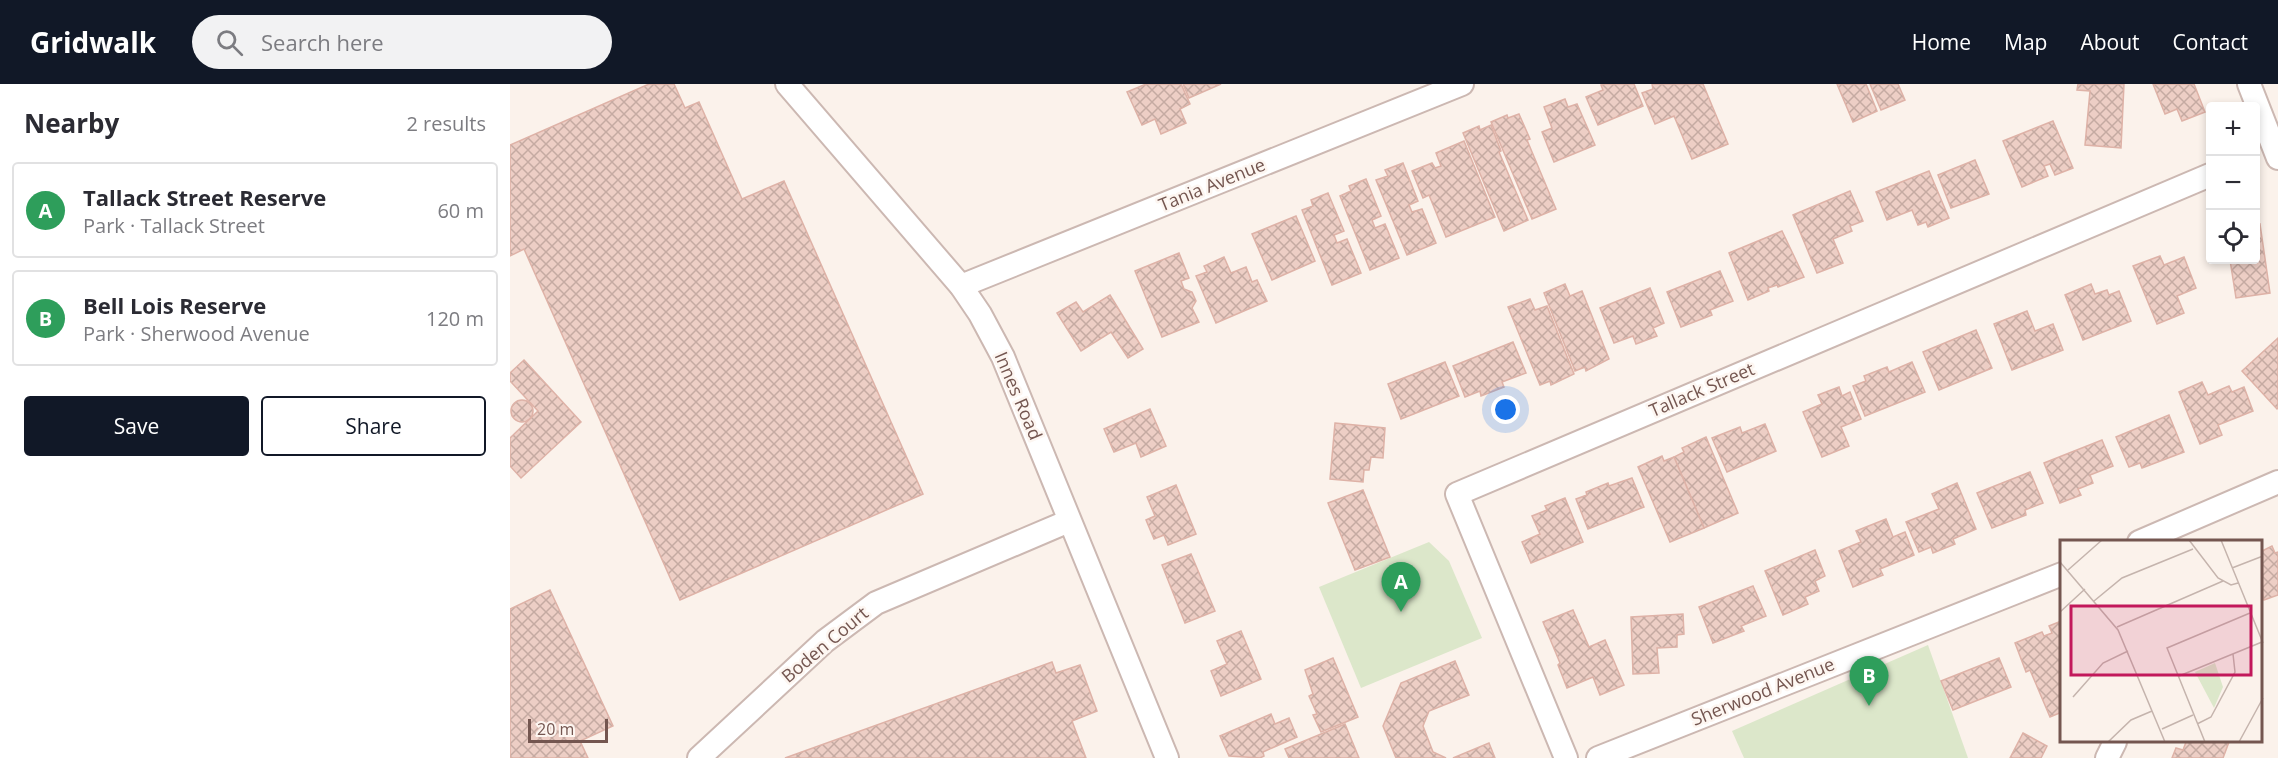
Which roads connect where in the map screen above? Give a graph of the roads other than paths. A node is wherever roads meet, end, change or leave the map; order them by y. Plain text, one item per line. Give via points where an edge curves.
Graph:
1 (787, 84) edge
2 (1462, 84) edge
3 (2251, 85) edge
4 (2269, 154) edge
5 (2206, 177) edge
6 (961, 286) junction
7 (2278, 482) edge
8 (1070, 521) junction
9 (2144, 540) edge
10 (2060, 575) edge
11 (2114, 743) edge
12 (699, 758) edge
13 (1167, 758) edge
14 (1566, 758) edge
15 (1598, 758) edge
16 (2107, 758) edge

1 - 6 street, Innes Road
2 - 6 street, Tania Avenue
3 - 4 street
5 - 14 street, Tallack Street via 1457,494
6 - 8 street, Innes Road via 1003,357
7 - 9 street
8 - 12 street, Boden Court via 876,603 825,641
8 - 13 street, Innes Road
10 - 15 street, Sherwood Avenue
11 - 16 street

